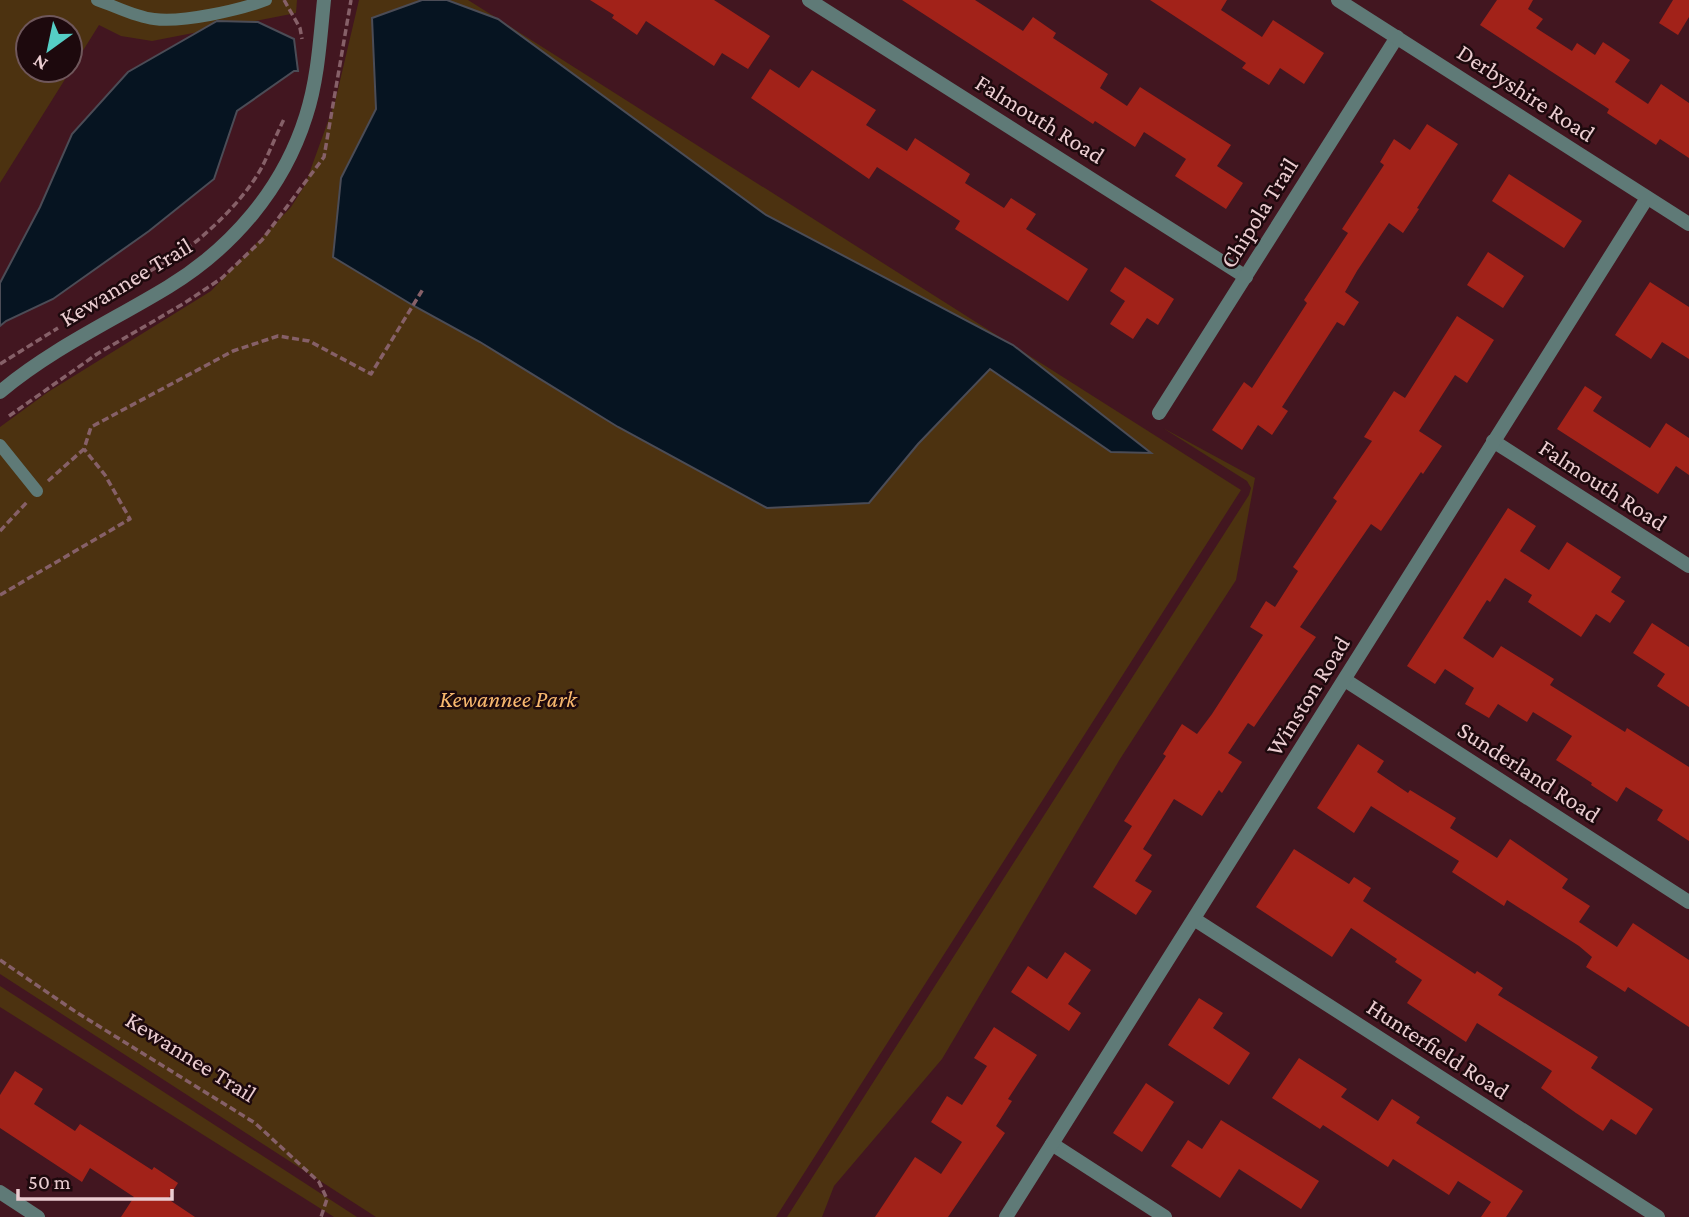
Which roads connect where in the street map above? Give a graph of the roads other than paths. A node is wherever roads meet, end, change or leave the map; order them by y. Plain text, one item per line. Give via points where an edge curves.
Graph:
1 (97, 0) edge
2 (267, 0) edge
3 (324, 0) edge
4 (809, 0) edge
5 (1338, 0) edge
6 (1397, 37) junction
7 (1647, 198) junction
8 (1689, 224) edge
9 (1246, 277) junction
10 (0, 391) edge
11 (1159, 413) dead end
12 (1493, 442) junction
13 (0, 445) edge
14 (37, 491) road end
15 (1689, 566) edge
16 (1345, 680) junction
17 (1689, 902) edge
18 (1194, 919) junction
19 (1052, 1144) junction
20 (0, 1192) edge
21 (38, 1217) edge
22 (1006, 1217) edge
23 (1165, 1217) edge
24 (1658, 1217) edge

1 - 2 lane via 154,19 194,17
3 - 10 street, Kewannee Trail via 313,88 297,142 254,213 200,267 53,353
4 - 9 street, Falmouth Road
5 - 6 street, Derbyshire Road
6 - 7 street, Derbyshire Road
6 - 9 street, Chipola Trail
7 - 8 street, Derbyshire Road
7 - 12 street, Winston Road
9 - 11 street, Chipola Trail
12 - 15 street, Falmouth Road
12 - 16 street, Winston Road
13 - 14 lane
16 - 17 street, Sunderland Road
16 - 18 street, Winston Road
18 - 19 street, Winston Road
18 - 24 street, Hunterfield Road
19 - 22 street, Winston Road
19 - 23 street
20 - 21 street

